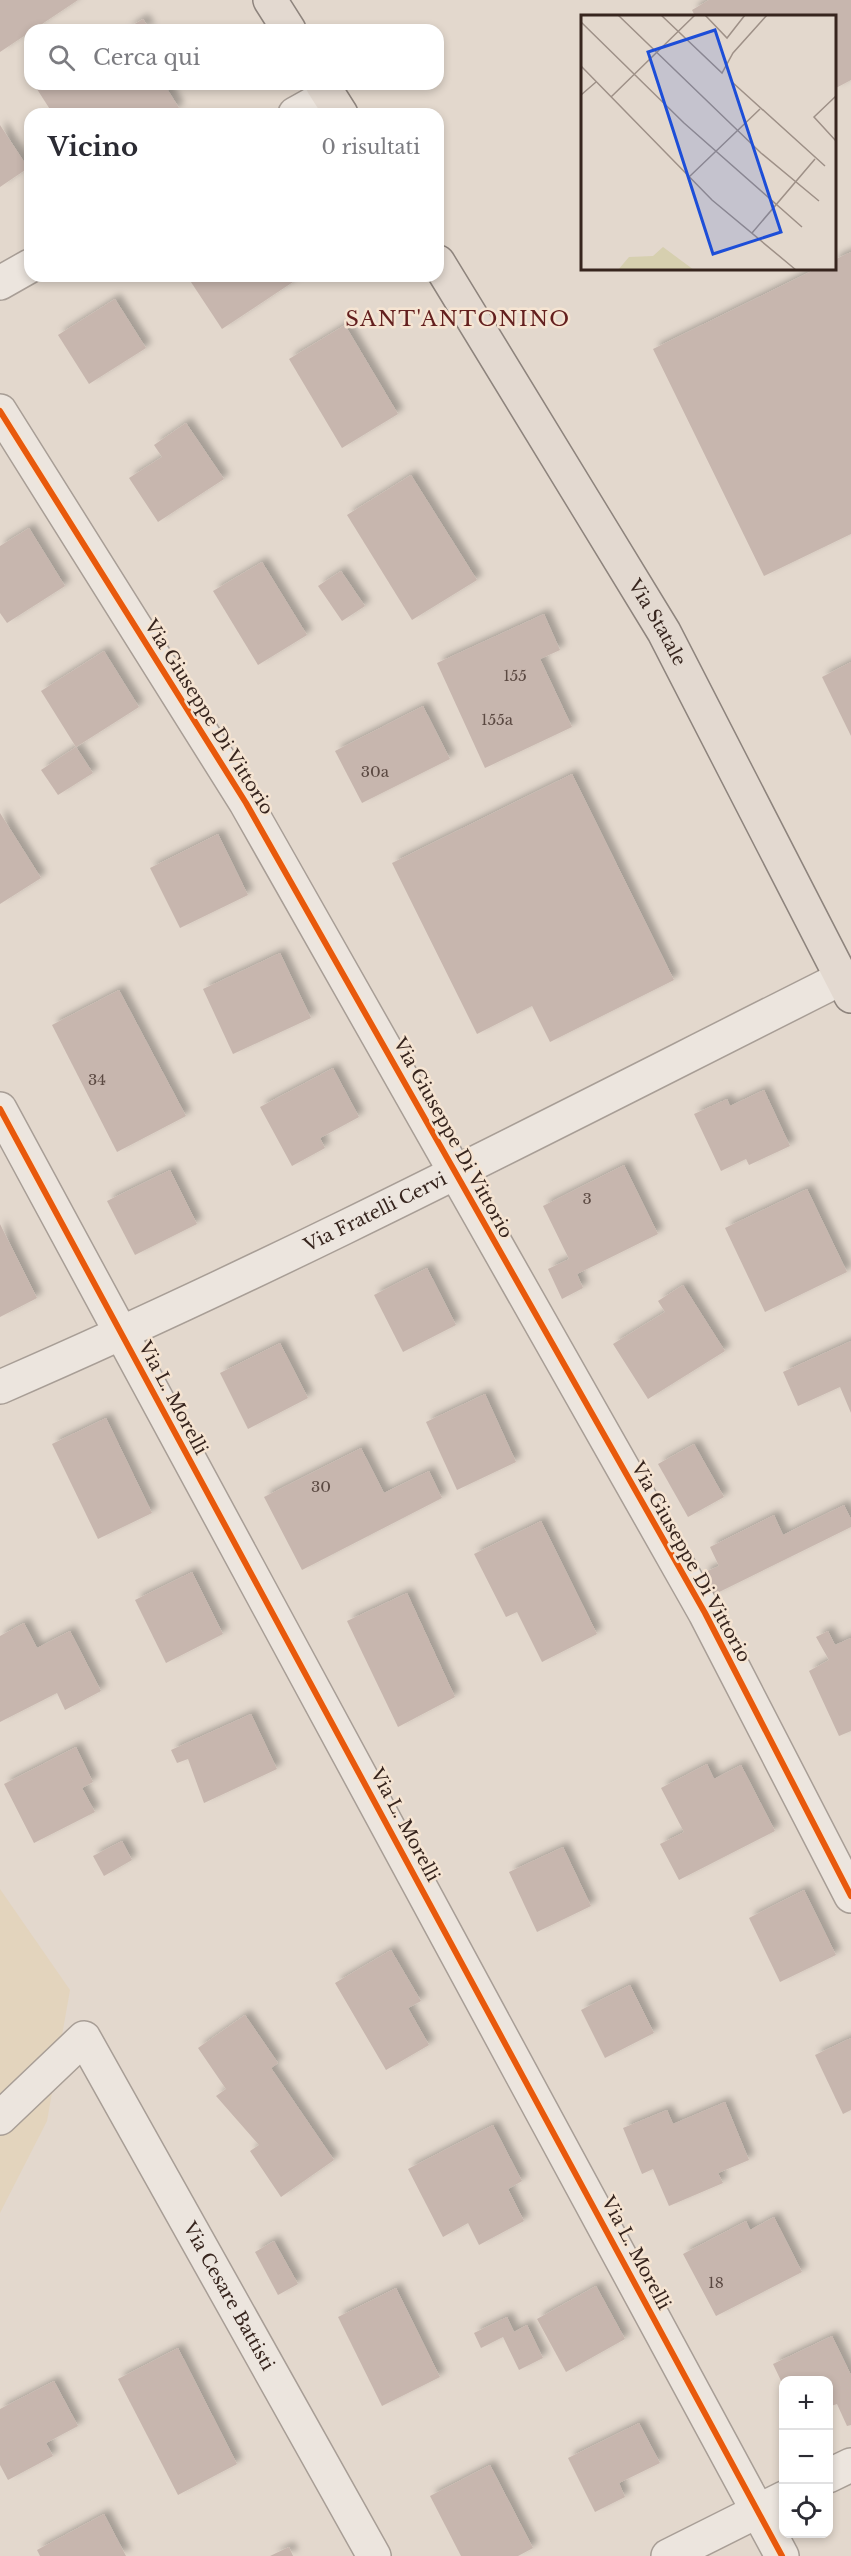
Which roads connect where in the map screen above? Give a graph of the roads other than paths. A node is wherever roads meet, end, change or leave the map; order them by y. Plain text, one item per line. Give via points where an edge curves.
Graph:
1 (270, 0) edge
2 (285, 24) edge
3 (331, 98) edge
4 (308, 108) edge
5 (24, 269) edge
6 (444, 272) edge
7 (0, 283) edge
8 (0, 411) edge
9 (846, 987) edge
10 (0, 1109) edge
11 (455, 1173) junction
12 (122, 1334) junction
13 (0, 1387) edge
14 (851, 1896) edge
15 (0, 2118) edge
16 (851, 2465) edge
17 (833, 2474) edge
18 (771, 2505) edge
19 (374, 2556) edge
20 (668, 2556) edge
21 (782, 2556) edge

1 - 2 main road
3 - 4 street
5 - 7 street
6 - 9 main road, Via Statale via 664,632
8 - 11 street, Via Giuseppe Di Vittorio via 246,803
9 - 11 street, Via Fratelli Cervi
10 - 12 street, Via L. Morelli
11 - 12 street, Via Fratelli Cervi
11 - 14 street, Via Giuseppe Di Vittorio via 705,1613
12 - 13 street, Via Fratelli Cervi
12 - 18 street, Via L. Morelli
15 - 19 street, Via Cesare Battisti via 84,2038
16 - 17 street
18 - 20 street
18 - 21 street, Via L. Morelli

